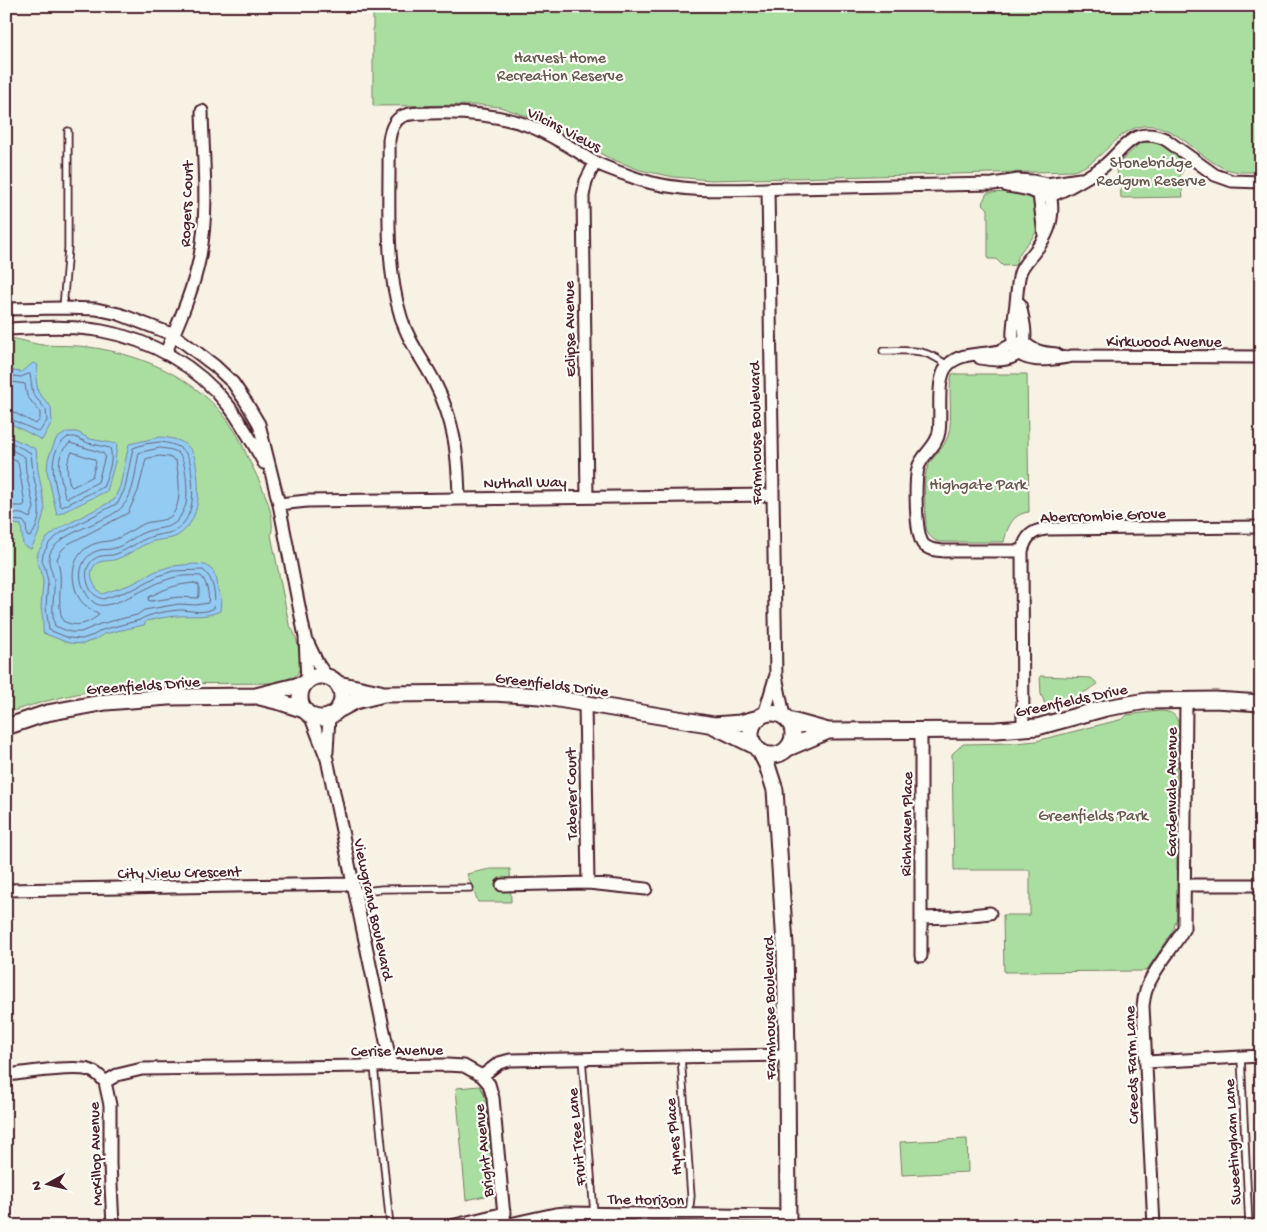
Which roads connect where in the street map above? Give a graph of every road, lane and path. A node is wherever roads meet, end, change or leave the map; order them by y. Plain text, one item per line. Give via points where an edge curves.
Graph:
1 (202, 111) dead end
2 (68, 131) dead end
3 (595, 163) junction
4 (1261, 182) edge
5 (768, 189) junction
6 (1046, 192) junction
7 (63, 308) junction
8 (6, 309) edge
9 (6, 328) edge
10 (174, 334) junction
11 (1019, 346) junction
12 (166, 352) junction
13 (883, 352) dead end
14 (1259, 356) edge
15 (947, 365) junction
16 (271, 476) junction
17 (772, 495) junction
18 (587, 497) junction
19 (459, 499) junction
20 (278, 504) junction
21 (1258, 528) edge
22 (1022, 551) junction
23 (305, 636) junction
24 (776, 676) junction
25 (332, 680) junction
26 (305, 682) junction
27 (384, 694) junction
28 (256, 696) junction
29 (1186, 700) junction
30 (585, 703) junction
31 (1261, 703) edge
32 (307, 713) junction
33 (334, 713) junction
34 (762, 716) junction
35 (786, 718) junction
36 (714, 725) junction
37 (6, 727) edge
38 (1023, 729) junction
39 (921, 730) junction
40 (828, 731) junction
41 (758, 749) junction
42 (786, 750) junction
43 (327, 759) junction
44 (775, 790) junction
45 (588, 883) junction
46 (502, 885) dead end
47 (1186, 885) junction
48 (1261, 885) edge
49 (353, 888) junction
50 (470, 888) dead end
51 (646, 889) dead end
52 (6, 890) edge
53 (990, 913) dead end
54 (920, 918) junction
55 (921, 956) dead end
56 (787, 1055) junction
57 (1261, 1056) edge
58 (680, 1057) junction
59 (1241, 1057) junction
60 (582, 1058) junction
61 (1146, 1062) junction
62 (392, 1065) junction
63 (374, 1066) junction
64 (6, 1075) edge
65 (482, 1076) junction
66 (105, 1082) junction
67 (594, 1214) junction
68 (689, 1216) junction
69 (505, 1221) edge
70 (788, 1221) edge
71 (113, 1226) edge
72 (390, 1226) edge
73 (451, 1226) edge
74 (1154, 1226) edge
75 (1249, 1226) edge

1 - 10 street, Rogers Court via 203,239 195,276
2 - 7 lane via 68,248
3 - 5 street, Vilcins Views via 640,180 674,187
3 - 18 street, Eclipse Avenue via 583,196
3 - 19 street, Vilcins Views via 556,138 507,118 481,114 413,113 395,120 391,129 390,239 394,292 411,342 434,380 451,420 456,440
4 - 6 street, Vilcins Views via 1232,181 1215,175 1165,139 1145,135 1128,141 1102,167
5 - 6 street, Vilcins Views via 993,184 1032,180
5 - 17 street, Farmhouse Boulevard
6 - 11 street via 1052,209 1050,225 1044,240 1020,273 1018,289 1024,328
7 - 8 street
7 - 10 street via 96,309 119,314
9 - 12 street via 101,330
10 - 12 street, Rogers Court
10 - 16 street via 216,366 246,402 258,424
11 - 14 street, Kirkwood Avenue via 1072,356
11 - 15 street via 1007,360 966,356
12 - 16 street via 205,380 228,405
13 - 15 lane via 924,352
15 - 22 street via 941,383 939,436 918,467 919,536 924,545 933,550
16 - 20 street
17 - 18 street, Nuthall Way
17 - 24 street, Farmhouse Boulevard
18 - 19 street, Nuthall Way
19 - 20 street, Nuthall Way
20 - 23 street
21 - 22 street, Abercrombie Grove via 1046,529 1030,534
22 - 38 street
23 - 25 street via 318,664
23 - 26 street
24 - 34 street, Farmhouse Boulevard
24 - 35 street, Farmhouse Boulevard
25 - 26 street via 313,677
25 - 27 street, Greenfields Drive
25 - 33 street via 342,697
26 - 28 street, Greenfields Drive
26 - 32 street via 299,697
27 - 30 street, Greenfields Drive via 493,693
27 - 33 street, Greenfields Drive via 355,701
28 - 32 street, Greenfields Drive
28 - 37 street, Greenfields Drive via 168,697 106,702 47,713
29 - 31 street, Greenfields Drive
29 - 38 street, Greenfields Drive via 1147,701 1106,708
29 - 47 street, Gardenvale Avenue
30 - 36 street, Greenfields Drive
30 - 45 street, Taberer Court
32 - 33 street via 319,718
32 - 43 street, Viewgrand Boulevard
33 - 43 street, Viewgrand Boulevard
34 - 35 street via 774,713
34 - 36 street, Greenfields Drive via 740,723
34 - 41 street via 752,728 752,741
35 - 40 street, Greenfields Drive
35 - 42 street via 793,734
36 - 41 street, Greenfields Drive
38 - 39 street, Greenfields Drive
39 - 40 street, Greenfields Drive
39 - 54 street, Richhaven Place
40 - 42 street, Greenfields Drive
41 - 42 street via 772,755
41 - 44 street, Farmhouse Boulevard
42 - 44 street, Farmhouse Boulevard
43 - 49 street, Viewgrand Boulevard
44 - 56 street, Farmhouse Boulevard via 785,945
45 - 46 street
45 - 51 street
47 - 48 street
47 - 61 street, Creeds Farm Lane via 1184,928 1146,990 1143,1006
49 - 50 lane
49 - 52 street, City View Crescent
49 - 62 street, Viewgrand Boulevard
53 - 54 street
54 - 55 street, Richhaven Place
56 - 58 street
56 - 70 street, Farmhouse Boulevard
57 - 59 street
58 - 60 street
58 - 68 lane, Hynes Place via 691,1196
59 - 61 street
59 - 75 lane, Sweetingham Lane
60 - 65 street via 510,1060 499,1063
60 - 67 lane, Fruit Tree Lane
61 - 74 street, Creeds Farm Lane
62 - 63 street, Cerise Avenue
62 - 65 street, Cerise Avenue via 456,1065
63 - 66 street, Cerise Avenue via 142,1069 117,1075
63 - 72 lane
64 - 66 street via 79,1069 93,1072
65 - 69 street, Bright Avenue via 489,1084 493,1098
66 - 71 street, McKillop Avenue via 110,1105
67 - 68 street, The Horizon
67 - 69 street, The Horizon via 555,1214
68 - 70 street, The Horizon
69 - 73 street, The Horizon

